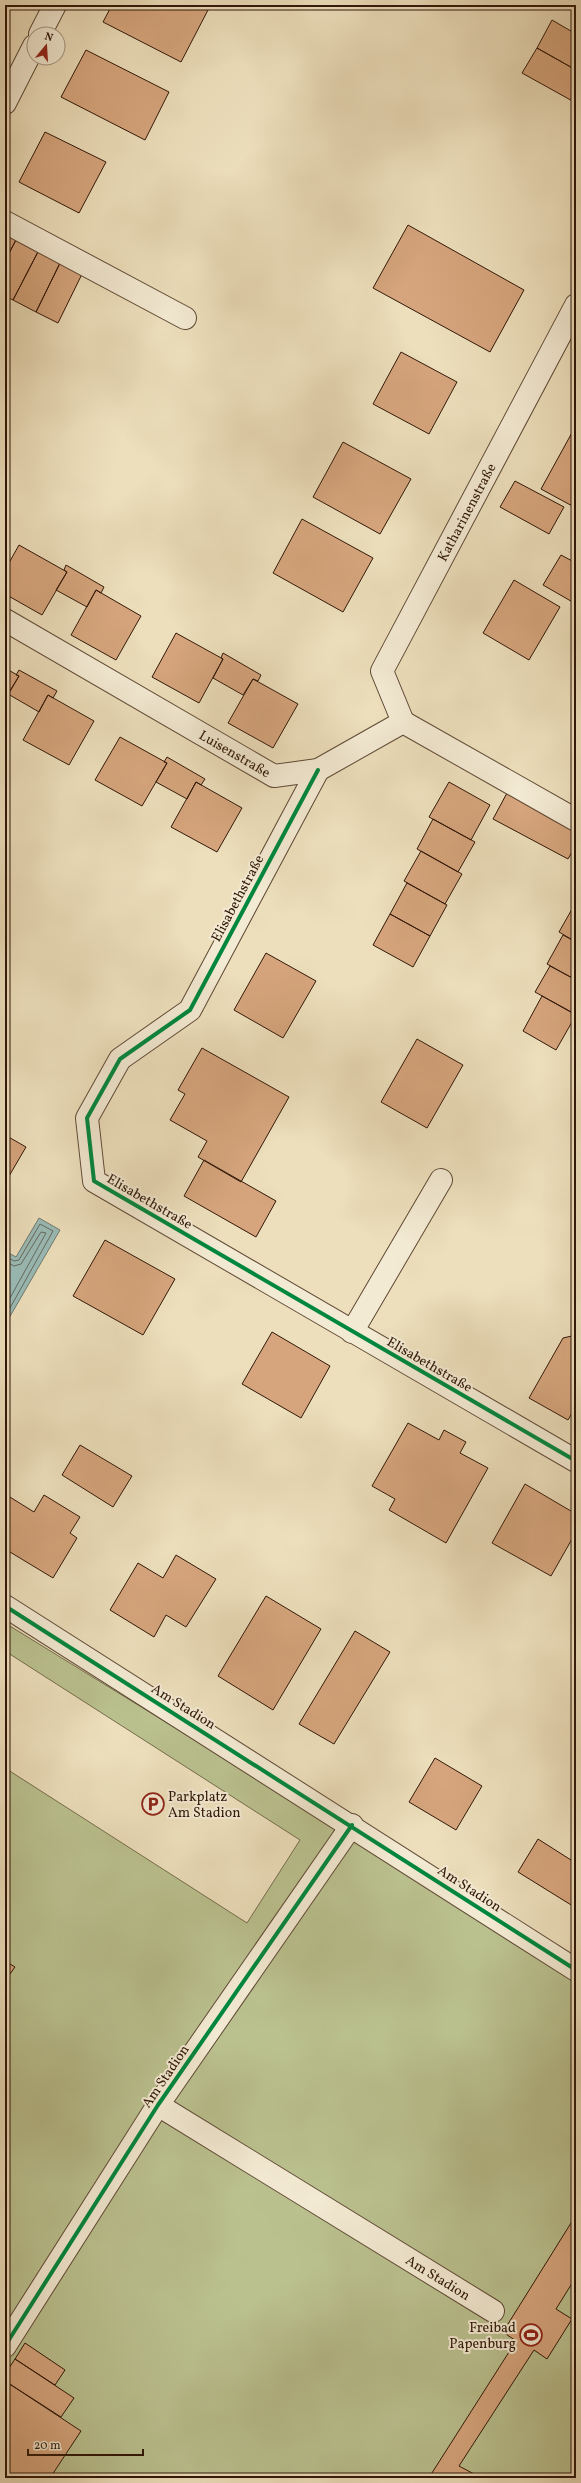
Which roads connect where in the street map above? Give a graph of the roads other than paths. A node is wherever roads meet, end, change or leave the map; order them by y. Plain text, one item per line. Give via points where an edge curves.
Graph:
1 (55, 5) edge
2 (44, 26) edge
3 (26, 61) edge
4 (5, 102) edge
5 (5, 222) edge
6 (576, 305) edge
7 (185, 318) dead end
8 (5, 620) edge
9 (403, 722) junction
10 (318, 770) junction
11 (576, 820) edge
12 (441, 1180) dead end
13 (352, 1332) junction
14 (576, 1461) edge
15 (5, 1606) edge
16 (352, 1825) junction
17 (576, 1970) edge
18 (158, 2105) junction
19 (494, 2311) dead end
20 (5, 2346) edge

1 - 2 street
3 - 4 street
5 - 7 street
6 - 9 street, Katharinenstraße via 382,671
8 - 10 street, Luisenstraße via 274,776
9 - 10 street, Luisenstraße
9 - 11 street
10 - 13 street, Elisabethstraße via 190,1010 120,1059 87,1118 94,1181
12 - 13 street
13 - 14 street, Elisabethstraße
15 - 16 street, Am Stadion
16 - 17 street, Am Stadion
16 - 18 street, Am Stadion
18 - 19 street, Am Stadion
18 - 20 street, Am Stadion

